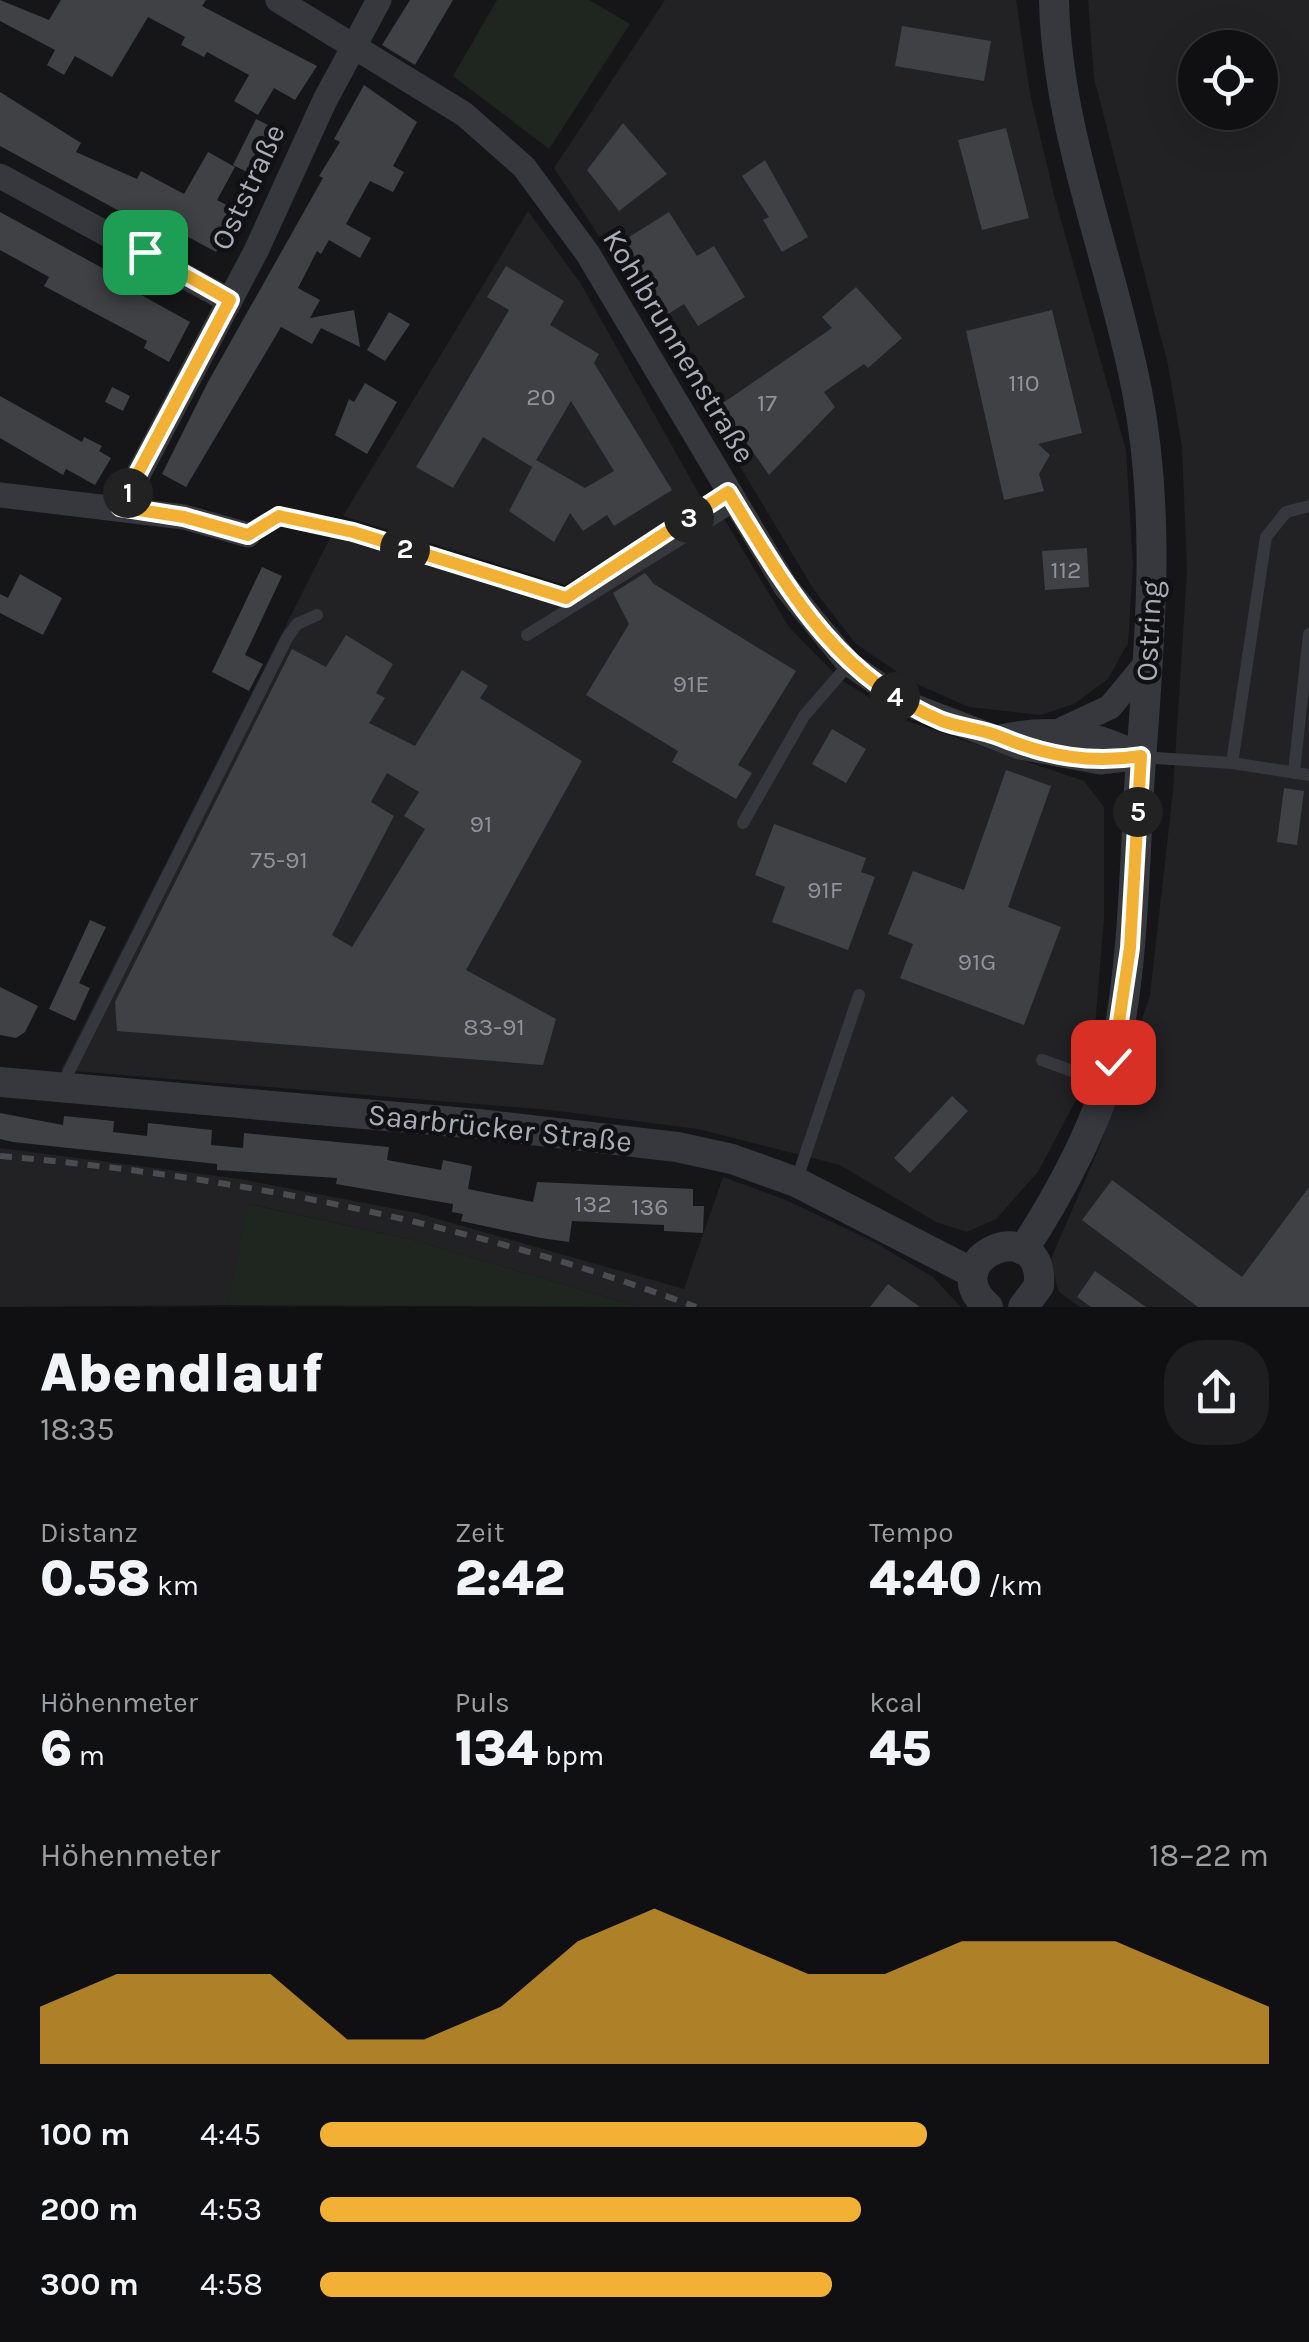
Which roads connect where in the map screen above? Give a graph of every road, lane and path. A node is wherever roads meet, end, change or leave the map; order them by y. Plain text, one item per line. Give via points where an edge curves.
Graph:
1 (278, 0) edge
2 (379, 0) edge
3 (1054, 0) edge
4 (353, 45) junction
5 (0, 176) edge
6 (230, 300) junction
7 (0, 494) edge
8 (736, 505) junction
9 (1309, 506) edge
10 (120, 507) junction
11 (248, 535) joint
12 (566, 598) dead end
13 (317, 615) dead end
14 (1309, 634) edge
15 (527, 635) dead end
16 (1149, 660) junction
17 (849, 664) junction
18 (1054, 733) junction
19 (1000, 737) junction
20 (1141, 756) junction
21 (1232, 763) junction
22 (1302, 774) edge
23 (743, 823) dead end
24 (858, 995) dead end
25 (1042, 1060) dead end
26 (0, 1082) edge
27 (1106, 1084) junction
28 (61, 1088) junction
29 (796, 1182) junction
30 (1023, 1250) junction
31 (973, 1273) junction
32 (1027, 1306) edge
33 (988, 1307) edge

1 - 4 street, Kohlbrunnenstraße
2 - 4 street, Oststraße
3 - 16 street, Ostring via 1072,132 1127,341 1148,458
4 - 6 street, Oststraße
4 - 8 street, Kohlbrunnenstraße via 464,114 551,200
5 - 6 street
6 - 10 street, Oststraße
7 - 10 street
8 - 15 lane
8 - 17 street, Kohlbrunnenstraße via 807,618
9 - 21 lane via 1286,512 1266,537
10 - 11 street
11 - 12 path via 279,516
13 - 28 lane via 286,638
14 - 22 lane
16 - 18 street, Kohlbrunnenstraße via 1110,707
16 - 20 street, Ostring
17 - 19 street, Kohlbrunnenstraße via 910,706
17 - 23 lane via 804,716
18 - 19 street, Kohlbrunnenstraße
18 - 20 street, Kohlbrunnenstraße via 1114,740
19 - 20 street, Kohlbrunnenstraße via 1100,762
20 - 21 lane
20 - 27 street, Ostring via 1126,980
21 - 22 lane
24 - 29 lane
25 - 27 lane
26 - 28 street, Saarbrücker Straße
27 - 30 street, Ostring
28 - 29 street, Saarbrücker Straße via 629,1140 732,1159
29 - 31 street, Saarbrücker Straße
30 - 31 street via 992,1249
30 - 32 street via 1040,1276
31 - 33 street via 975,1292

